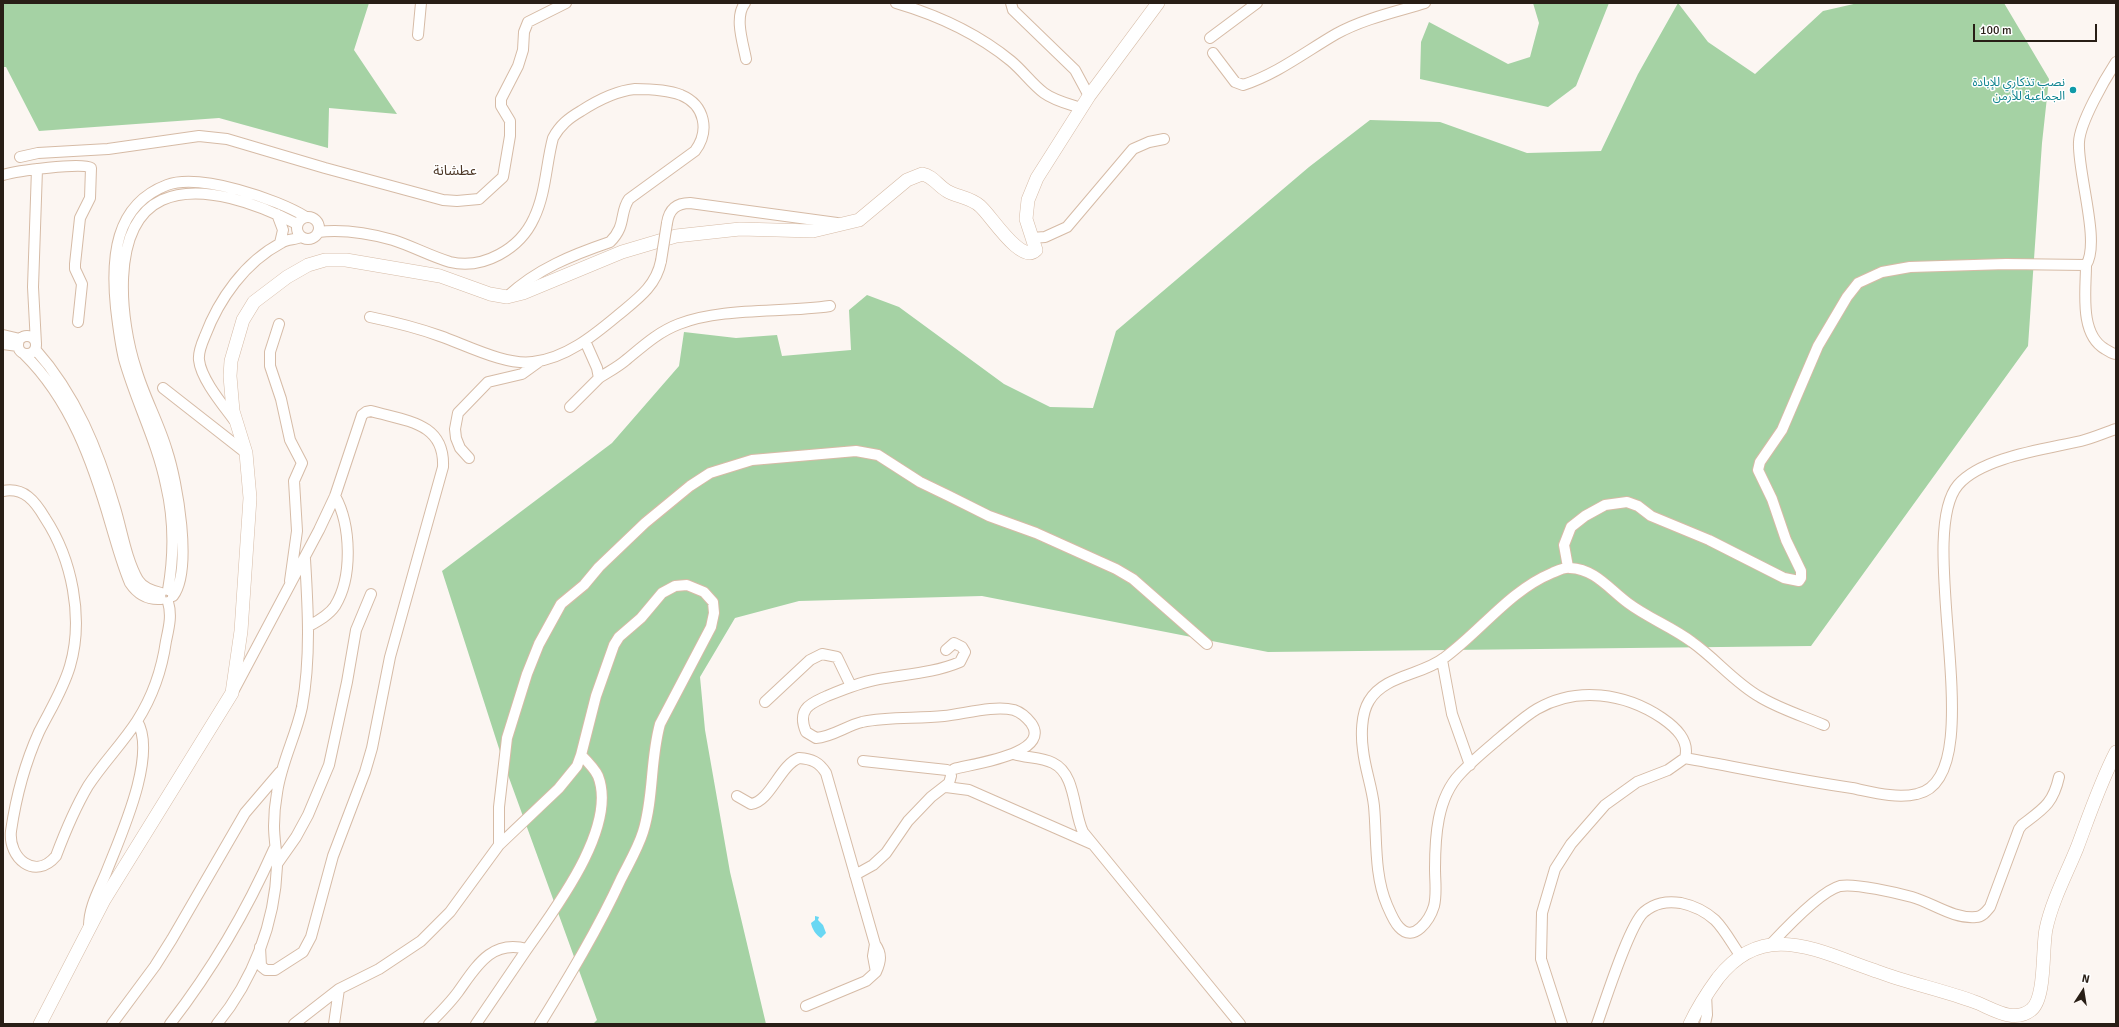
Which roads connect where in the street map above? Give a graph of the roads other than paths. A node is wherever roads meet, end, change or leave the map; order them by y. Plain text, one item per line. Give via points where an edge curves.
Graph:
1 (421, 3) edge
2 (566, 3) edge
3 (745, 3) edge
4 (896, 3) edge
5 (1011, 3) edge
6 (1158, 3) edge
7 (1257, 3) edge
8 (1425, 3) edge
9 (418, 34) dead end
10 (1210, 38) dead end
11 (1213, 53) dead end
12 (746, 59) dead end
13 (2116, 62) edge
14 (1089, 96) junction
15 (1081, 108) junction
16 (1164, 139) dead end
17 (20, 157) dead end
18 (38, 169) junction
19 (3, 175) edge
20 (277, 214) junction
21 (306, 217) junction
22 (843, 224) junction
23 (317, 227) junction
24 (298, 231) junction
25 (1032, 238) junction
26 (283, 242) junction
27 (2086, 264) junction
28 (507, 296) junction
29 (830, 306) dead end
30 (34, 317) junction
31 (370, 317) dead end
32 (78, 322) dead end
33 (279, 324) dead end
34 (3, 335) edge
35 (585, 341) junction
36 (3, 344) edge
37 (21, 344) junction
38 (36, 347) junction
39 (2116, 354) edge
40 (540, 361) junction
41 (599, 378) junction
42 (163, 388) dead end
43 (570, 407) dead end
44 (236, 424) junction
45 (2116, 429) edge
46 (246, 453) junction
47 (469, 458) dead end
48 (3, 482) edge
49 (170, 482) junction
50 (7, 490) edge
51 (335, 496) junction
52 (109, 503) junction
53 (171, 553) junction
54 (182, 554) junction
55 (306, 559) junction
56 (1568, 567) junction
57 (290, 588) junction
58 (371, 594) dead end
59 (166, 596) junction
60 (309, 626) junction
61 (1207, 644) dead end
62 (946, 650) dead end
63 (1442, 660) junction
64 (852, 686) junction
65 (232, 693) junction
66 (765, 702) dead end
67 (137, 721) junction
68 (1824, 725) dead end
69 (2116, 752) edge
70 (1014, 754) junction
71 (581, 755) junction
72 (1685, 758) junction
73 (863, 761) dead end
74 (1470, 765) junction
75 (281, 771) junction
76 (951, 772) junction
77 (2059, 777) dead end
78 (946, 787) junction
79 (737, 796) dead end
80 (1092, 844) junction
81 (499, 846) junction
82 (275, 847) junction
83 (277, 864) junction
84 (856, 875) junction
85 (89, 930) junction
86 (1770, 944) junction
87 (260, 947) junction
88 (528, 949) junction
89 (1740, 955) junction
90 (339, 990) junction
91 (1706, 994) junction
92 (806, 1006) dead end
93 (2023, 1020) edge
94 (40, 1024) edge
95 (112, 1024) edge
96 (170, 1024) edge
97 (217, 1024) edge
98 (294, 1024) edge
99 (334, 1024) edge
100 (429, 1024) edge
101 (476, 1024) edge
102 (540, 1024) edge
103 (1240, 1024) edge
104 (1562, 1024) edge
105 (1597, 1024) edge
106 (1690, 1024) edge
107 (1705, 1024) edge

1 - 9 street
2 - 17 street via 537,16 526,26 518,66 501,99 501,106 510,121 503,176 479,199 443,200 227,139 199,136 108,150 38,153
3 - 12 street via 740,16
4 - 15 street via 930,14 977,38 1011,61 1044,93
5 - 14 street via 1013,10 1075,70
6 - 14 main road
7 - 10 street
8 - 11 street via 1347,29 1273,73 1243,85 1236,82
13 - 27 street via 2083,126 2079,141 2080,172 2087,199 2091,240 2089,261
14 - 15 main road
15 - 25 main road via 1037,178 1028,200 1026,219
16 - 25 street via 1133,149 1067,227 1045,237
18 - 19 street
18 - 30 street via 34,231
18 - 32 street via 70,166 91,168 90,198 80,218 75,264 82,284
20 - 24 street
20 - 26 street via 283,230
20 - 49 street via 216,196 180,194 145,212 131,232 125,258 123,285 129,341 136,370 166,446
21 - 23 street via 312,218
21 - 24 street
21 - 49 street via 263,198 216,184 192,181 172,183 158,189 141,201 126,220 118,240 114,276 120,343 136,395
22 - 25 main road via 864,218 907,180 922,174 933,178 950,193 970,199 979,205 1016,247 1030,253 1034,252 1036,245
22 - 28 main road via 813,231 740,229 676,236 622,252 523,293
22 - 35 street, bridge via 683,203 674,208 667,223 657,276 648,289
23 - 24 street via 316,235 309,239
23 - 28 street via 392,240 456,263 473,264 497,256 522,236 534,219 540,204 553,138 567,120 612,94 640,90 686,97 698,110 705,125 701,144 695,151 626,202 619,230 610,242 545,268
24 - 26 street
26 - 44 street via 241,275 228,291 211,321 200,352 201,366 211,387
27 - 39 street via 2087,319 2091,335 2100,346
27 - 56 street via 1910,268 1882,272 1858,283 1846,297 1818,346 1782,430 1760,462 1758,470 1801,571 1799,581 1784,578 1709,540 1651,516 1638,506 1627,502 1605,505 1585,516 1571,528 1564,545
28 - 44 main road via 476,290 440,276 399,268 346,260 325,260 308,265 269,289 254,302 243,320 231,361 230,376
29 - 41 street via 704,316 652,337 625,361
30 - 37 street
30 - 38 street
31 - 40 street via 439,335 514,361
33 - 57 street via 270,352 270,366 281,399 290,440 302,463 294,481 297,531
34 - 37 street
35 - 40 street
35 - 41 street
36 - 37 street
37 - 38 street via 33,353
37 - 38 street via 32,338
37 - 52 street via 51,383 68,411
38 - 52 street via 53,370 85,425 100,461
40 - 47 street via 522,374 488,382 458,413 454,429 456,438 460,448
41 - 43 street
42 - 46 street
44 - 46 main road
45 - 72 street via 2083,441 1998,461 1971,475 1959,484 1950,496 1946,512 1944,570 1952,738 1943,771 1936,785 1916,795 1888,794 1786,778
46 - 65 main road via 250,498 241,631
48 - 50 street
49 - 53 street
49 - 54 street via 180,515
50 - 67 street via 20,491 34,501 55,536 72,587 76,620 70,667 24,772 11,841 12,849 18,858 28,865 38,867 52,860 87,788
51 - 55 street
51 - 60 street via 344,513 346,525 348,556 344,579 335,606
51 - 87 street via 362,416 366,412 371,411 422,426 435,435 442,449 443,466 390,657 372,748 333,856 312,937 303,952 275,970 266,970 261,966
52 - 59 street via 130,583 135,592 150,598
53 - 54 street
53 - 59 street via 171,573
54 - 59 street via 180,581
55 - 57 street
55 - 60 street
56 - 63 street via 1534,581 1504,604
56 - 68 street via 1602,580 1627,602 1692,641 1760,697
57 - 65 street
58 - 83 street via 356,630 348,682 329,765 308,815
59 - 67 street via 171,617 159,673
60 - 75 street via 308,664 302,707
61 - 81 street via 1133,579 1116,569 976,509 920,482 878,455 856,451 752,460 710,473 690,486 645,523 584,585 561,604 538,644 526,674 507,738 499,807
62 - 64 street via 954,643 965,652 960,662 947,668 878,679
63 - 74 street via 1452,714
63 - 74 street via 1408,674 1378,691 1368,702 1363,722 1363,750 1374,802 1378,865 1383,892 1399,928 1405,931 1418,931 1434,908 1440,814 1449,788
64 - 66 street via 836,658 822,654 810,660
64 - 70 street via 823,698 806,709 803,721 808,735 822,738 873,720 1005,709 1020,713 1034,728 1030,745
65 - 85 main road via 108,894
67 - 85 street via 144,734 143,761 122,833 91,911
69 - 93 main road via 2049,916 2043,947 2038,1002
70 - 76 street
70 - 80 street via 1052,762 1060,767 1070,784 1079,823
71 - 81 street via 577,766 559,788
71 - 88 street via 598,775 602,791 602,805 594,838 558,904
71 - 102 street via 610,655 619,637 669,589 687,585 704,592 713,602 711,627 660,724 655,741 650,802 643,833 611,900
72 - 74 street via 1687,751 1679,733 1644,706 1614,696 1586,694 1563,699 1535,710
72 - 104 street via 1668,770 1637,782 1613,798 1571,844 1555,869 1542,913 1540,945 1544,970
73 - 76 street
75 - 82 street via 274,826
75 - 95 street via 245,813 167,946
76 - 78 street
77 - 86 street via 2056,792 2049,803 2022,824 1990,907 1980,916 1953,914 1912,897 1850,885 1839,886 1799,914
78 - 80 street via 969,790
78 - 84 street via 931,797 908,821 886,853
79 - 84 street via 748,802 757,803 793,760 816,760 826,773
80 - 103 street via 1108,860
81 - 90 street via 450,912 421,941 379,970
82 - 83 street
82 - 96 street via 262,877 216,958
83 - 87 street via 275,890
84 - 92 street via 875,944 873,956 876,972 866,981
85 - 94 main road
86 - 89 main road via 1754,947
86 - 93 main road via 1812,950 1899,979 1945,991
87 - 97 street via 242,989
88 - 100 street via 509,946 485,958 473,969 458,993
88 - 101 street
89 - 91 main road via 1724,970
89 - 105 street via 1717,922 1704,910 1675,902 1663,902 1654,906 1643,913 1631,933
90 - 98 street
90 - 99 street
91 - 106 main road
91 - 107 street

